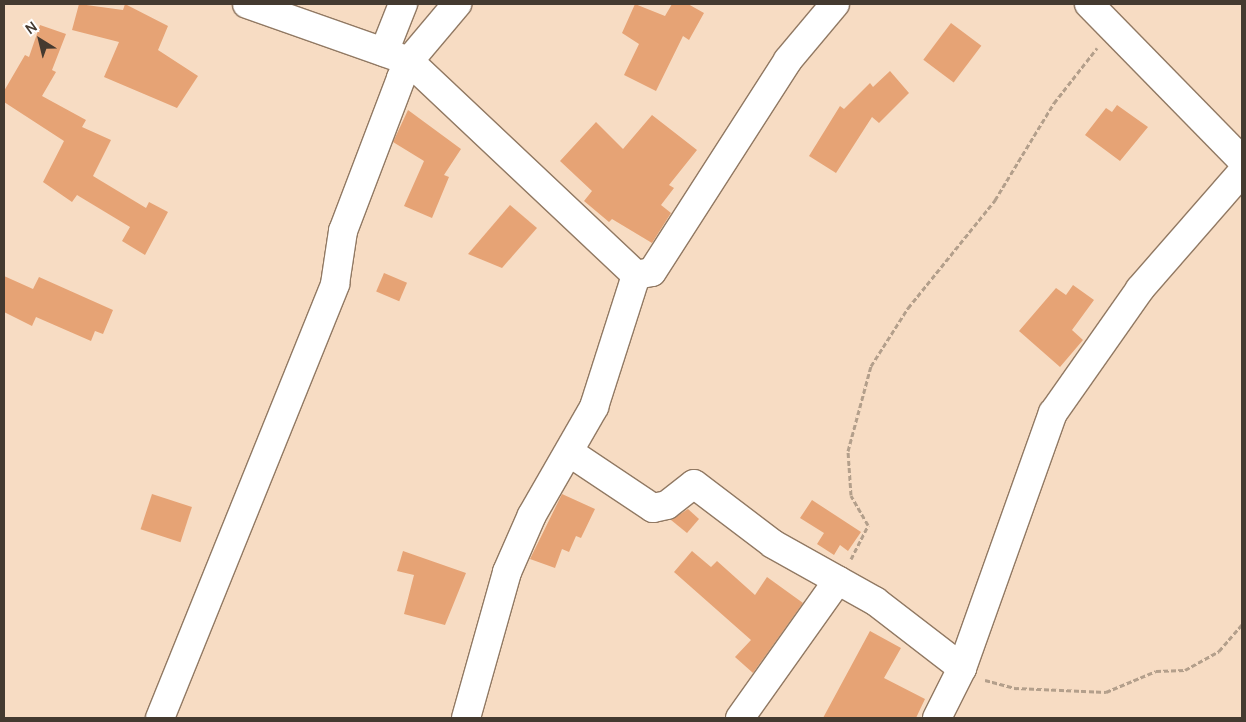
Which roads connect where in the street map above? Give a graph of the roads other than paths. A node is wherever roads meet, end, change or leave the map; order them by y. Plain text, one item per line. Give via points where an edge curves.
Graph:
1 (247, 4) edge
2 (403, 4) edge
3 (457, 4) edge
4 (835, 4) edge
5 (1089, 4) edge
6 (384, 52) junction
7 (409, 61) junction
8 (1242, 160) edge
9 (1242, 172) edge
10 (636, 275) junction
11 (569, 452) junction
12 (838, 580) junction
13 (962, 668) junction
14 (160, 718) edge
15 (466, 718) edge
16 (740, 718) edge
17 (937, 718) edge

1 - 6 street
2 - 6 street
3 - 7 street
4 - 10 street via 788,60 652,272
5 - 8 street
6 - 7 street
7 - 10 street
7 - 14 street via 343,231 335,284
9 - 13 street via 1140,289 1053,413
10 - 11 street via 594,407
11 - 12 street via 653,508 666,505 694,484 772,544
11 - 15 street via 532,515 507,572
12 - 13 street via 875,601
12 - 16 street
13 - 17 street

